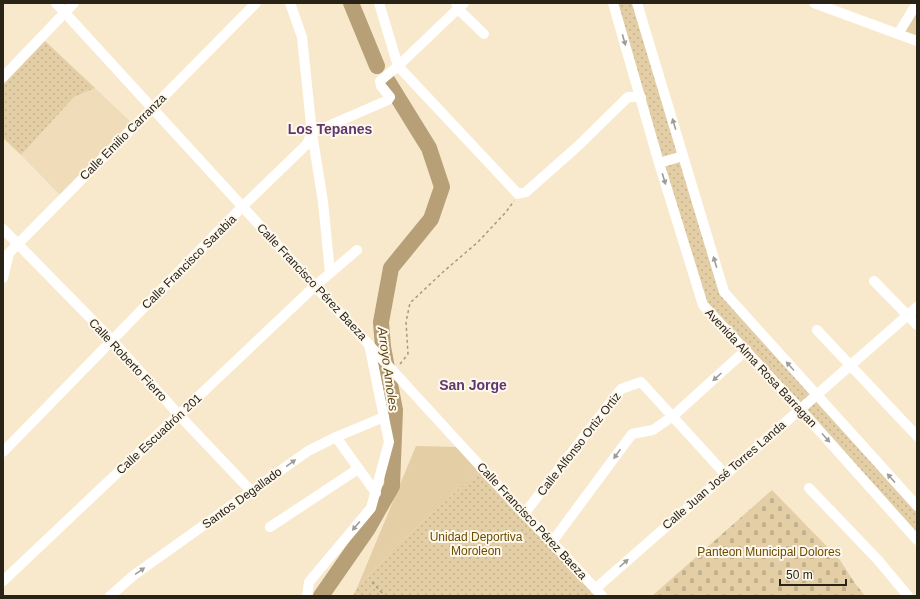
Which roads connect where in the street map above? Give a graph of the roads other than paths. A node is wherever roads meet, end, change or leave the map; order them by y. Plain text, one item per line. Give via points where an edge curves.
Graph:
1 (56, 3) edge
2 (74, 3) edge
3 (256, 3) edge
4 (290, 3) edge
5 (379, 3) edge
6 (613, 3) edge
7 (637, 3) edge
8 (815, 3) edge
9 (916, 3) edge
10 (460, 5) edge
11 (65, 12) junction
12 (484, 34) dead end
13 (898, 34) junction
14 (917, 41) edge
15 (397, 67) junction
16 (3, 78) edge
17 (641, 97) junction
18 (153, 107) junction
19 (312, 133) junction
20 (683, 156) junction
21 (660, 163) junction
22 (243, 206) junction
23 (3, 229) edge
24 (18, 245) junction
25 (357, 250) dead end
26 (330, 272) junction
27 (3, 278) edge
28 (874, 281) dead end
29 (315, 286) junction
30 (917, 307) edge
31 (907, 315) junction
32 (917, 325) edge
33 (817, 330) dead end
34 (112, 340) junction
35 (370, 345) junction
36 (746, 350) junction
37 (849, 365) junction
38 (816, 395) junction
39 (800, 409) junction
40 (179, 415) junction
41 (673, 416) junction
42 (384, 417) junction
43 (917, 436) edge
44 (336, 437) junction
45 (3, 452) edge
46 (358, 469) junction
47 (725, 474) junction
48 (809, 488) dead end
49 (252, 492) junction
50 (376, 493) junction
51 (917, 506) edge
52 (524, 514) junction
53 (270, 528) dead end
54 (917, 540) edge
55 (552, 542) junction
56 (3, 581) edge
57 (598, 592) edge
58 (110, 596) edge
59 (307, 596) edge
60 (908, 596) edge

1 - 11 street, Calle Francisco Pérez Baeza
2 - 11 street
3 - 18 street, Calle Emilio Carranza
4 - 19 street via 302,37
5 - 15 street
6 -> 17 street, Avenida Alma Rosa Barragan
20 -> 7 street, Avenida Alma Rosa Barragan
8 - 13 street
9 - 13 street
10 - 12 street
10 - 15 street
11 - 16 street
11 - 18 street, Calle Francisco Pérez Baeza
13 - 14 street
15 - 17 street via 518,194 526,192 628,97
15 - 19 street via 380,81 390,97 388,100
17 - 21 street, Avenida Alma Rosa Barragan
18 - 22 street, Calle Francisco Pérez Baeza
18 - 24 street, Calle Emilio Carranza
19 - 22 street, Calle Francisco Sarabia via 307,144
19 - 26 street via 323,202
20 - 21 street
38 -> 20 street, Avenida Alma Rosa Barragan via 724,292
21 -> 36 street, Avenida Alma Rosa Barragan via 702,305
22 - 29 street, Calle Francisco Pérez Baeza
22 - 34 street, Calle Francisco Sarabia
23 - 24 street, Calle Roberto Fierro
24 - 27 street, Calle Emilio Carranza via 9,253
24 - 34 street, Calle Roberto Fierro
25 - 26 street, Calle Escuadrón 201
26 - 29 street, Calle Escuadrón 201
28 - 31 street
29 - 35 street, Calle Francisco Pérez Baeza
29 - 40 street, Calle Escuadrón 201
30 - 31 street, Calle Juan José Torres Landa
31 - 32 street
31 - 37 street, Calle Juan José Torres Landa
33 - 37 street
34 - 40 street, Calle Roberto Fierro
34 - 45 street, Calle Francisco Sarabia
35 - 42 street
35 - 52 street, Calle Francisco Pérez Baeza
36 - 39 street, Avenida Alma Rosa Barragan
36 -> 41 street
37 - 38 street, Calle Juan José Torres Landa
37 - 43 street
38 - 39 street, Calle Juan José Torres Landa
51 -> 38 street, Avenida Alma Rosa Barragan
39 - 47 street, Calle Juan José Torres Landa
39 -> 54 street, Avenida Alma Rosa Barragan
40 - 49 street, Calle Roberto Fierro
40 - 56 street, Calle Escuadrón 201
41 - 47 street
41 - 52 street, Calle Alfonso Ortiz Ortiz via 641,382 621,390
41 -> 55 street via 653,430 632,434
42 - 44 street, Santos Degallado
42 - 50 street via 389,442
44 - 46 street
49 -> 44 street, Santos Degallado via 308,451
46 - 50 street
46 - 53 street
57 -> 47 street, Calle Juan José Torres Landa
48 - 60 street via 878,560
58 -> 49 street, Santos Degallado via 134,575
50 -> 59 street via 371,508 309,582
52 - 55 street, Calle Francisco Pérez Baeza
55 - 57 street, Calle Francisco Pérez Baeza

